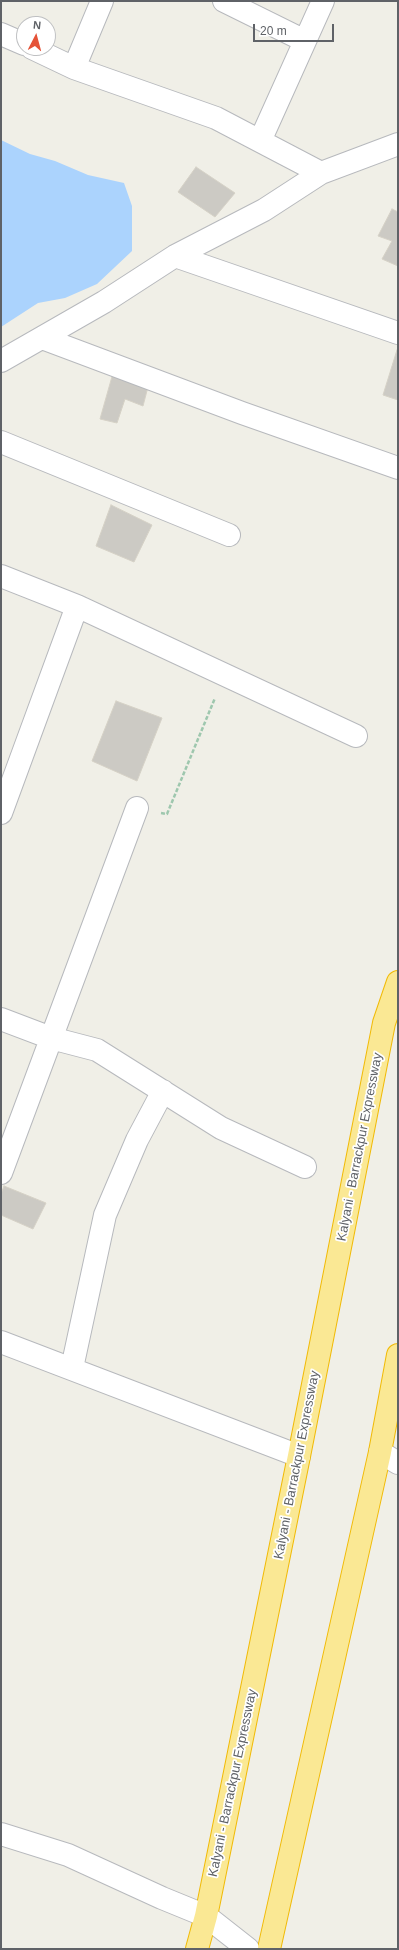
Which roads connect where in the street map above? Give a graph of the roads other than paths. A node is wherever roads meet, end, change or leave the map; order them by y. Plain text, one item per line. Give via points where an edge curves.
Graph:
1 (102, 1) edge
2 (224, 1) edge
3 (323, 1) edge
4 (1, 34) edge
5 (16, 41) edge
6 (305, 41) junction
7 (49, 56) edge
8 (74, 68) junction
9 (260, 141) junction
10 (398, 144) edge
11 (321, 173) junction
12 (175, 256) junction
13 (398, 333) edge
14 (42, 338) junction
15 (1, 361) edge
16 (1, 442) edge
17 (398, 468) edge
18 (229, 534) dead end
19 (1, 576) edge
20 (77, 606) junction
21 (356, 736) dead end
22 (137, 808) road end
23 (1, 812) edge
24 (398, 982) edge
25 (1, 1019) edge
26 (51, 1038) junction
27 (163, 1091) junction
28 (305, 1167) dead end
29 (1, 1173) edge
30 (1, 1342) edge
31 (398, 1355) edge
32 (72, 1368) junction
33 (300, 1456) junction
34 (389, 1458) edge
35 (1, 1834) edge
36 (206, 1916) junction
37 (197, 1949) edge
38 (248, 1949) edge
39 (269, 1949) edge

1 - 8 street
2 - 6 street
3 - 6 street
4 - 5 street
6 - 9 street
7 - 8 street
8 - 9 street via 216,118
9 - 11 street
10 - 11 street
11 - 12 street via 264,210
12 - 13 street
12 - 14 street
14 - 15 street
14 - 17 street
16 - 18 street
19 - 20 street
20 - 21 street
20 - 23 street
22 - 26 street
24 - 33 highway, Kalyani - Barrackpur Expressway via 384,1023
25 - 26 street
26 - 27 street via 97,1050
26 - 29 street
27 - 28 street via 221,1128
27 - 32 street via 137,1140 105,1214
30 - 32 street
31 - 34 highway
32 - 33 street
33 - 36 highway, Kalyani - Barrackpur Expressway
34 - 39 highway
35 - 36 street via 68,1855
36 - 37 highway, Kalyani - Barrackpur Expressway
36 - 38 street

